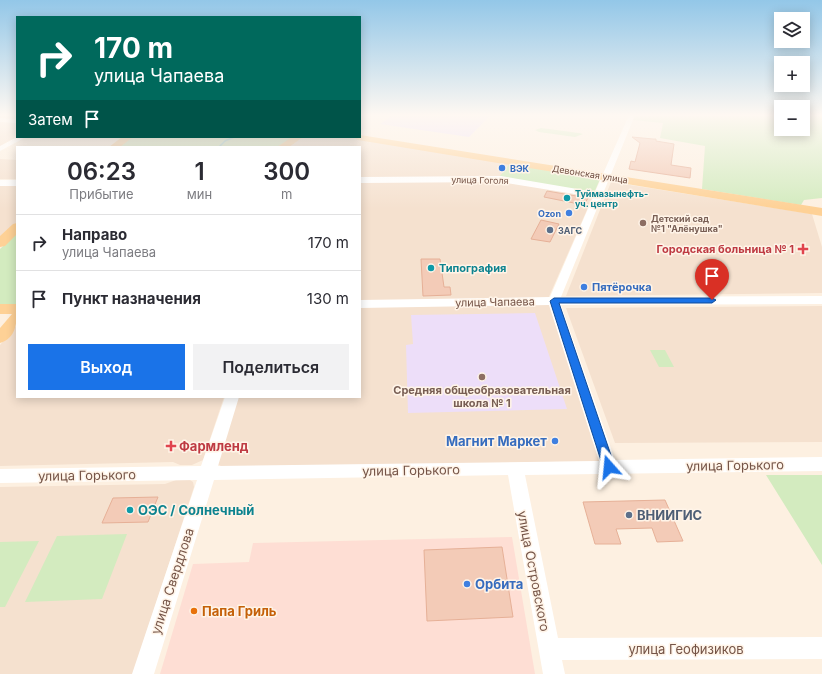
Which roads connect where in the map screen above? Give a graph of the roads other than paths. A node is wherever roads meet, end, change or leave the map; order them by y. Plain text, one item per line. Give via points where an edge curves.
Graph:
1 (417, 146) edge
2 (619, 146) edge
3 (606, 177) junction
4 (361, 180) edge
5 (0, 183) edge
6 (16, 183) edge
7 (598, 195) junction
8 (822, 212) edge
9 (16, 227) edge
10 (0, 242) edge
11 (822, 300) edge
12 (554, 301) junction
13 (361, 304) edge
14 (0, 309) edge
15 (16, 309) edge
16 (16, 318) edge
17 (0, 338) edge
18 (232, 398) edge
19 (822, 464) edge
20 (609, 467) junction
21 (515, 468) junction
22 (208, 474) junction
23 (0, 476) edge
24 (822, 648) edge
25 (550, 649) junction
26 (143, 674) edge
27 (554, 674) edge

1 - 3 main road, Девонская улица
2 - 3 street
3 - 7 street
3 - 8 main road, Девонская улица
4 - 7 street, улица Гоголя via 501,179
5 - 6 street
7 - 12 street
9 - 10 main road
11 - 12 street, улица Чапаева
12 - 13 street, улица Чапаева
12 - 20 street
14 - 15 main road
16 - 17 main road
18 - 22 street, улица Свердлова
19 - 20 street, улица Горького
20 - 21 street, улица Горького
21 - 22 street, улица Горького
21 - 25 street, улица Островского
22 - 23 street, улица Горького
22 - 26 street, улица Свердлова
24 - 25 street, улица Геофизиков
25 - 27 street, улица Островского

